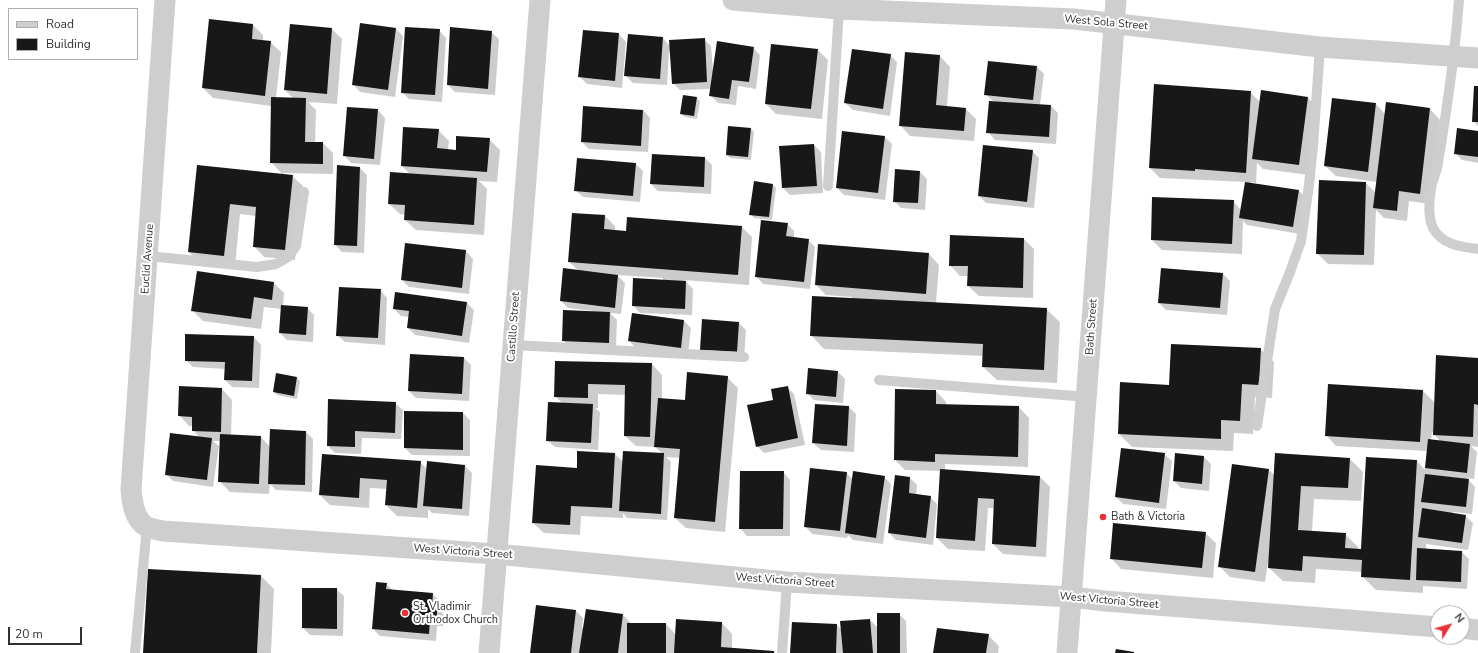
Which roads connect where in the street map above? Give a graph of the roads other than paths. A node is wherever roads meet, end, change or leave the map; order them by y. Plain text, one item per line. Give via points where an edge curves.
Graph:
1 (165, 0) edge
2 (540, 0) edge
3 (733, 0) edge
4 (1116, 0) edge
5 (1459, 0) edge
6 (839, 9) junction
7 (1115, 24) junction
8 (1320, 47) junction
9 (1454, 57) junction
10 (1478, 58) edge
11 (828, 186) dead end
12 (304, 192) dead end
13 (1478, 249) edge
14 (148, 256) junction
15 (513, 345) junction
16 (744, 357) dead end
17 (879, 380) dead end
18 (1087, 397) junction
19 (1257, 426) dead end
20 (142, 522) junction
21 (496, 554) junction
22 (787, 582) junction
23 (1071, 597) junction
24 (1430, 626) edge
25 (135, 653) edge
26 (489, 653) edge
27 (782, 653) edge
28 (1067, 653) edge

1 - 14 street, Euclid Avenue
2 - 15 street, Castillo Street
3 - 6 street, West Sola Street
4 - 7 street, Bath Street
5 - 9 lane
6 - 7 street, West Sola Street via 1074,19
6 - 11 lane
7 - 8 street, West Sola Street
7 - 18 street, Bath Street
8 - 9 street, West Sola Street
8 - 19 lane via 1312,154 1301,241 1275,309
9 - 10 street, West Sola Street
9 - 13 lane via 1429,211 1433,228 1444,240 1460,247
12 - 14 lane via 296,246 288,257 276,264 257,267
14 - 20 street, Euclid Avenue via 131,489 132,504
15 - 16 lane
15 - 21 street, Castillo Street
17 - 18 lane
18 - 23 street, Bath Street
20 - 21 street, West Victoria Street via 163,531
20 - 25 lane
21 - 22 street, West Victoria Street
21 - 26 street, Castillo Street
22 - 23 street, West Victoria Street
22 - 27 lane
23 - 24 street, West Victoria Street
23 - 28 street, Bath Street

